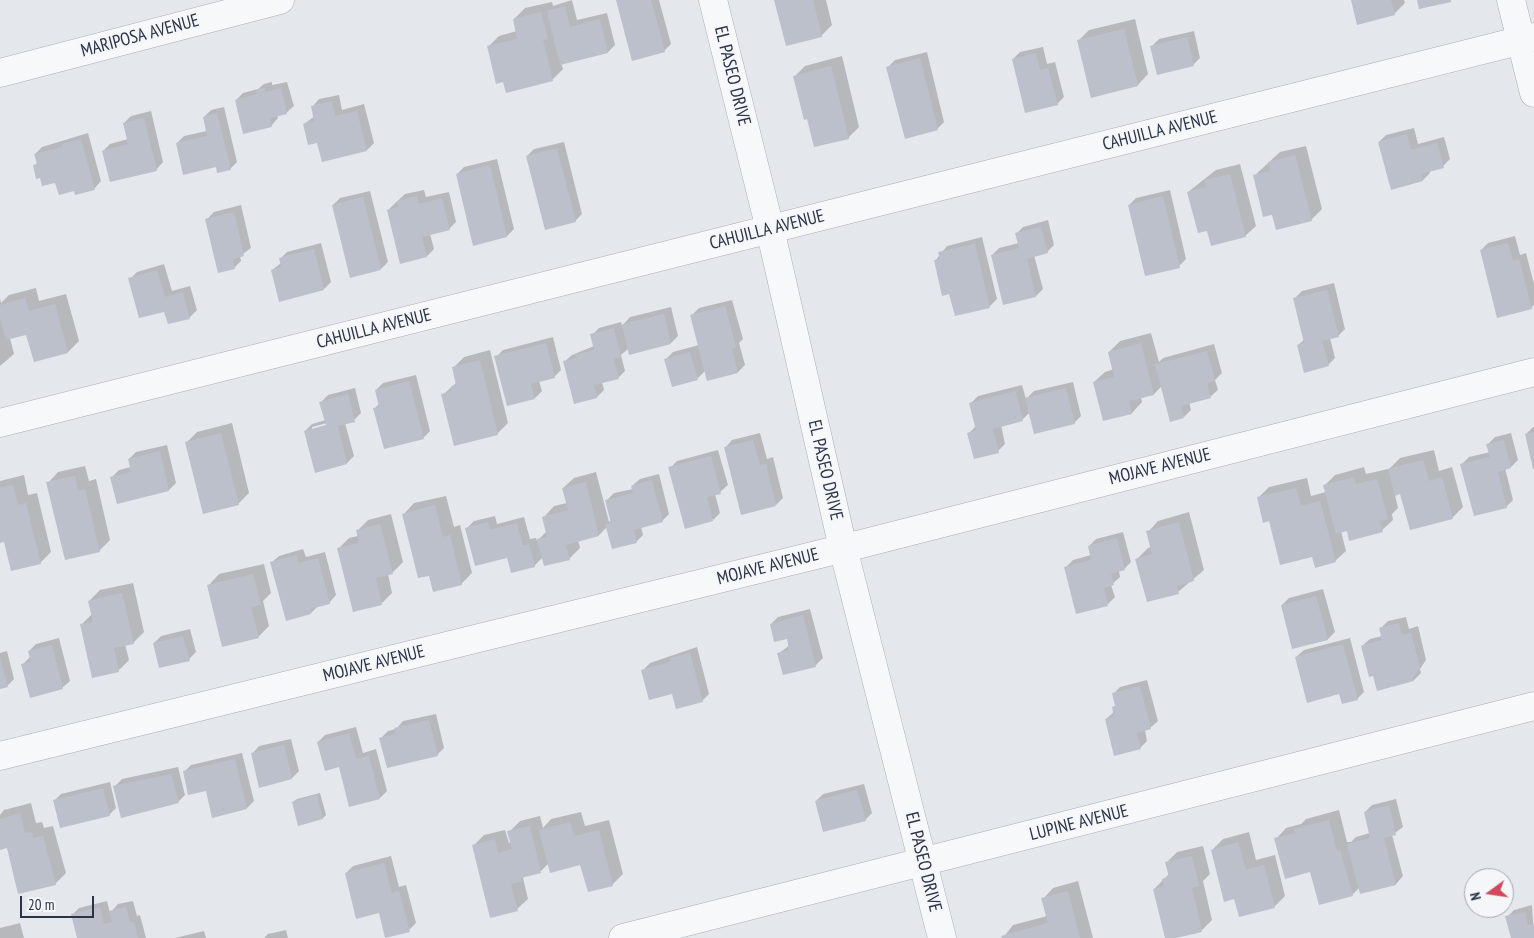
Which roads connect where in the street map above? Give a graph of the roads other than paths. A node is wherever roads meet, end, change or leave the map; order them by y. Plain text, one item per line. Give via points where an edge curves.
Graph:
1 (280, 0) edge
2 (713, 0) edge
3 (1510, 0) edge
4 (1527, 38) edge
5 (0, 73) edge
6 (1534, 93) edge
7 (770, 229) junction
8 (1534, 372) edge
9 (0, 424) edge
10 (843, 548) junction
11 (1534, 706) edge
12 (0, 756) edge
13 (924, 862) junction
14 (623, 938) edge
15 (942, 938) edge

1 - 5 street, MARIPOSA AVENUE
2 - 7 street, EL PASEO DRIVE
3 - 4 street
4 - 6 street
4 - 7 street, CAHUILLA AVENUE
7 - 9 street, CAHUILLA AVENUE
7 - 10 street, EL PASEO DRIVE
8 - 10 street, MOJAVE AVENUE
10 - 12 street, MOJAVE AVENUE
10 - 13 street, EL PASEO DRIVE
11 - 13 street, LUPINE AVENUE
13 - 14 street, LUPINE AVENUE
13 - 15 street, EL PASEO DRIVE

